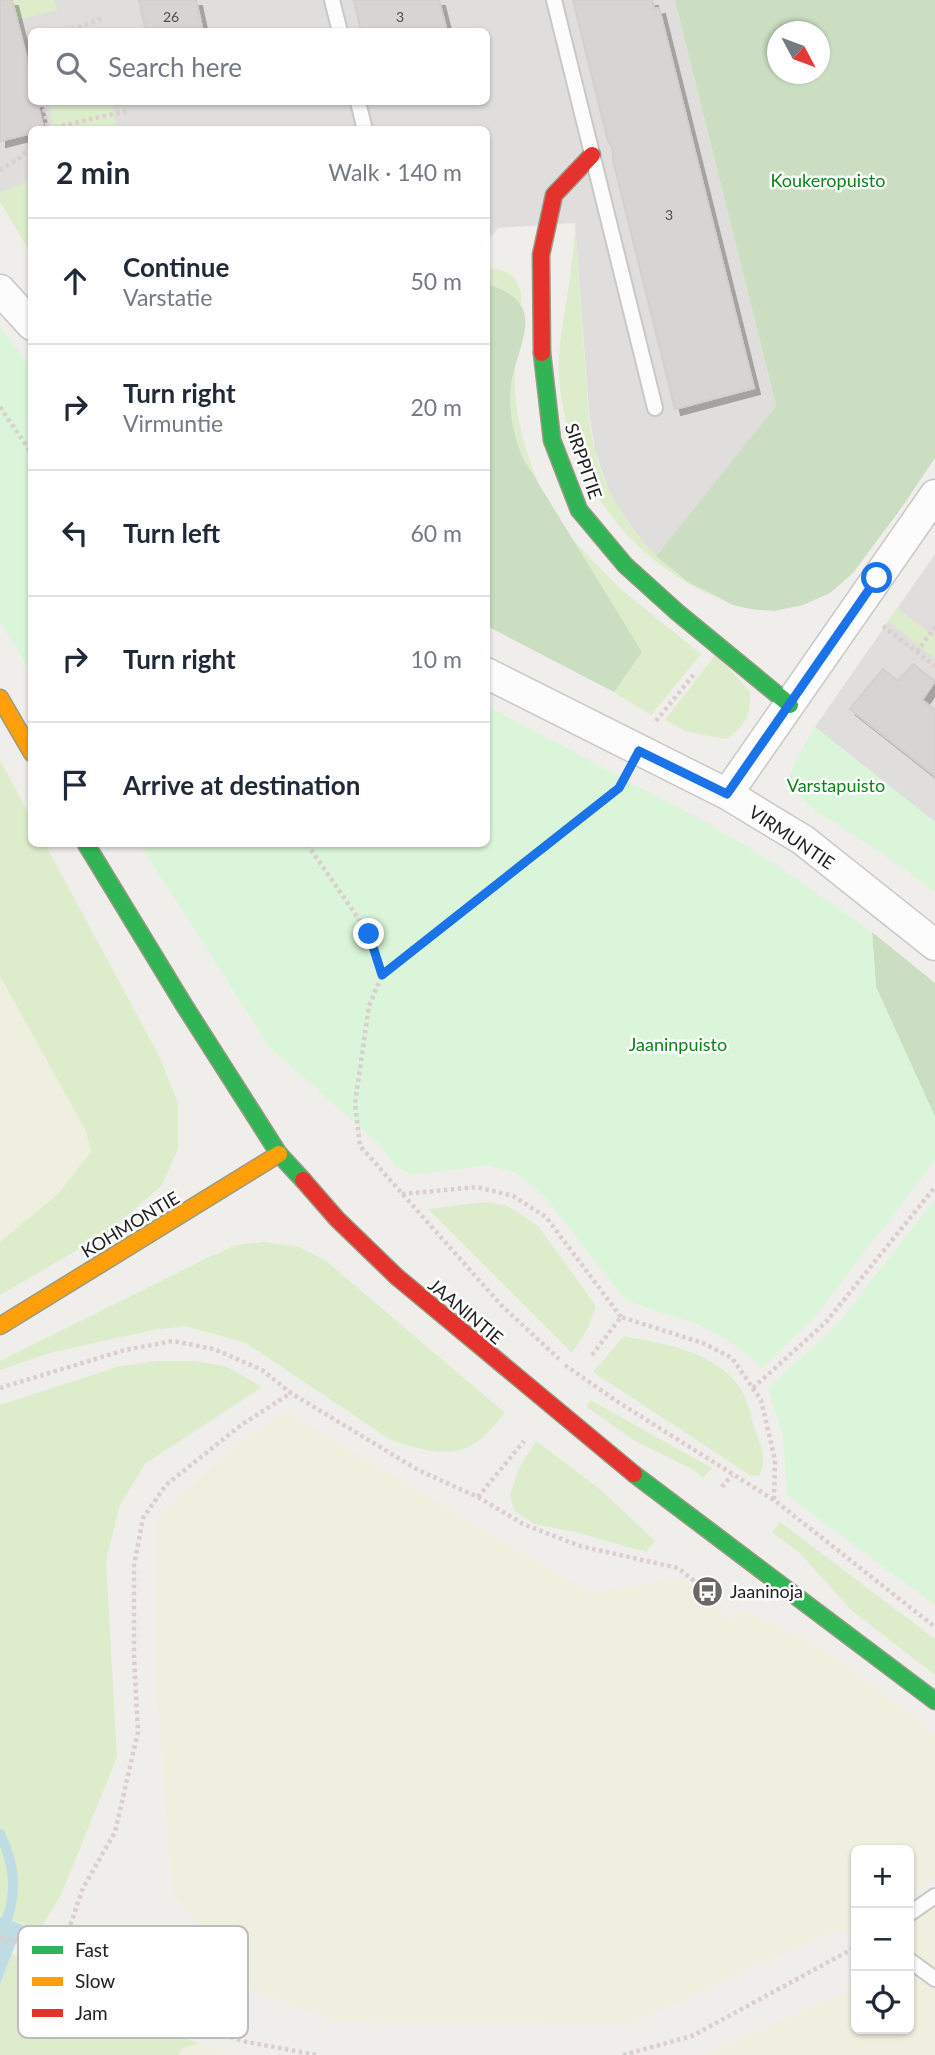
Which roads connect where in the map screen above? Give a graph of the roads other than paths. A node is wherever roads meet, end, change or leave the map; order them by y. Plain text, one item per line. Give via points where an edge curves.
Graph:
1 (332, 0) edge
2 (554, 0) edge
3 (339, 28) edge
4 (359, 105) edge
5 (364, 126) edge
6 (592, 155) junction
7 (0, 290) edge
8 (28, 322) edge
9 (655, 408) dead end
10 (935, 495) edge
11 (490, 675) edge
12 (0, 698) edge
13 (790, 705) junction
14 (28, 746) edge
15 (727, 794) junction
16 (88, 847) edge
17 (935, 945) edge
18 (279, 1154) junction
19 (0, 1326) edge
20 (935, 1701) edge
21 (935, 1896) edge
22 (914, 1910) edge
23 (914, 1964) edge
24 (935, 1979) edge

1 - 3 lane
2 - 6 lane
4 - 5 lane
6 - 9 lane
6 - 13 main road, SIRPPITIE via 554,195 541,255 542,350 552,440 579,510 625,565
7 - 8 street
10 - 13 street
11 - 15 street, VIRMUNTIE
12 - 14 main road
13 - 15 street
15 - 17 street, VIRMUNTIE via 803,840
16 - 18 main road, JAANINTIE
18 - 19 main road, KOHMONTIE
18 - 20 main road, JAANINTIE via 397,1277 606,1453
21 - 22 lane
23 - 24 lane

